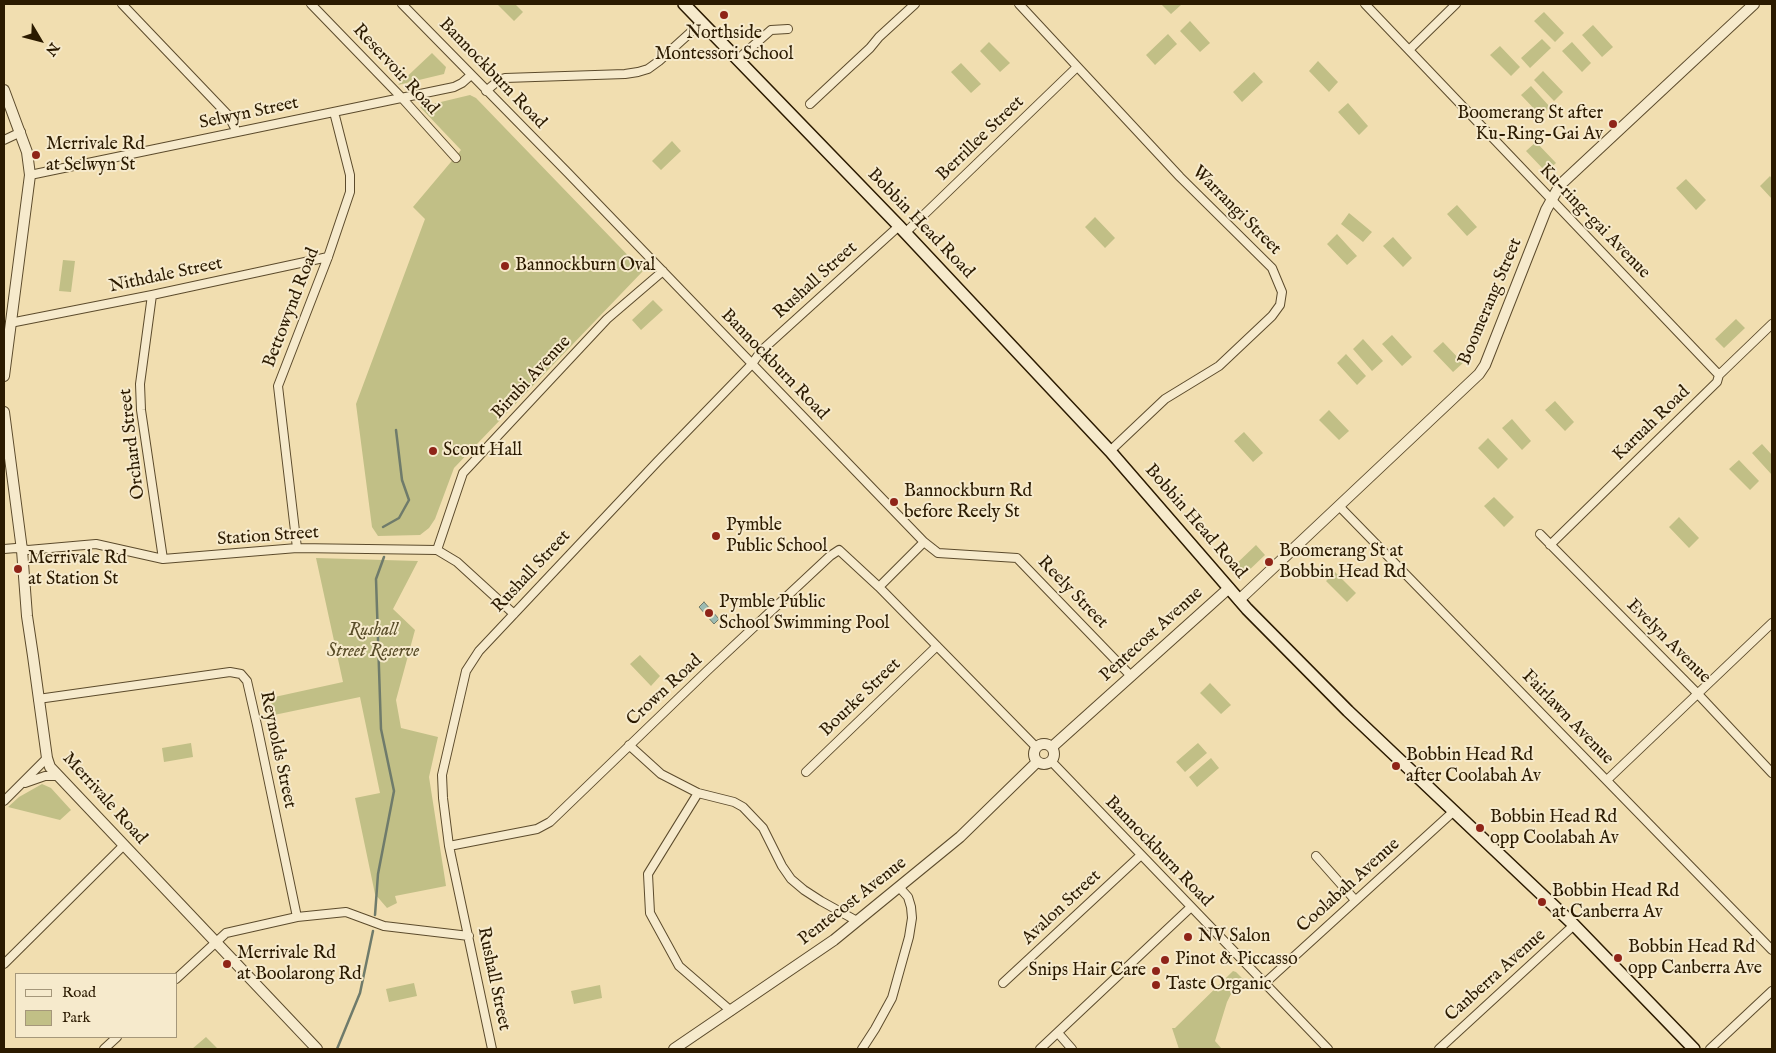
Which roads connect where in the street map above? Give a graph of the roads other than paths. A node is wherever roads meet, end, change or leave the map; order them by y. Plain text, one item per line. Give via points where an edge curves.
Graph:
1 (122, 4) edge
2 (311, 4) edge
3 (402, 4) edge
4 (684, 4) edge
5 (915, 4) edge
6 (1020, 4) edge
7 (1365, 4) edge
8 (1456, 4) edge
9 (1754, 4) edge
10 (702, 22) junction
11 (788, 29) dead end
12 (1409, 50) junction
13 (738, 59) junction
14 (1078, 67) junction
15 (471, 75) junction
16 (4, 90) edge
17 (486, 91) junction
18 (402, 98) junction
19 (810, 104) dead end
20 (334, 112) junction
21 (21, 132) junction
22 (237, 132) junction
23 (4, 140) edge
24 (456, 158) dead end
25 (30, 175) junction
26 (1552, 199) junction
27 (902, 230) junction
28 (328, 257) junction
29 (662, 271) junction
30 (152, 295) junction
31 (10, 323) junction
32 (1772, 324) edge
33 (752, 364) junction
34 (1719, 374) junction
35 (4, 376) edge
36 (4, 412) edge
37 (1110, 451) junction
38 (1339, 506) junction
39 (1540, 534) dead end
40 (924, 542) junction
41 (1550, 545) junction
42 (297, 548) junction
43 (4, 550) edge
44 (22, 550) junction
45 (437, 550) junction
46 (163, 559) junction
47 (879, 587) junction
48 (1229, 588) junction
49 (1239, 600) junction
50 (514, 614) junction
51 (1772, 623) edge
52 (937, 646) junction
53 (1131, 676) junction
54 (1698, 693) junction
55 (38, 699) junction
56 (628, 746) junction
57 (1036, 747) junction
58 (1052, 747) junction
59 (47, 758) junction
60 (1051, 761) junction
61 (1037, 762) junction
62 (806, 772) dead end
63 (1772, 773) edge
64 (57, 776) junction
65 (1607, 780) junction
66 (22, 784) junction
67 (698, 793) junction
68 (4, 800) edge
69 (1454, 811) junction
70 (124, 846) junction
71 (449, 846) junction
72 (1141, 855) junction
73 (1316, 856) dead end
74 (899, 887) junction
75 (1355, 900) junction
76 (1191, 907) junction
77 (297, 917) junction
78 (857, 921) junction
79 (1574, 926) junction
80 (469, 936) junction
81 (215, 942) junction
82 (1772, 950) edge
83 (4, 964) edge
84 (178, 977) edge
85 (1264, 982) junction
86 (1003, 983) dead end
87 (1772, 991) edge
88 (731, 1011) junction
89 (1058, 1033) junction
90 (115, 1038) edge
91 (104, 1049) edge
92 (317, 1049) edge
93 (492, 1049) edge
94 (674, 1049) edge
95 (862, 1049) edge
96 (1040, 1049) edge
97 (1072, 1049) edge
98 (1328, 1049) edge
99 (1439, 1049) edge
100 (1694, 1049) edge
101 (1710, 1049) edge

1 - 22 street via 228,115
2 - 18 street, Reservoir Road
3 - 15 street, Bannockburn Road
4 - 10 main road, Bobbin Head Road
5 - 19 street
6 - 14 street, Warrangi Street
7 - 12 street, Ku-ring-gai Avenue
8 - 12 street
9 - 26 street, Boomerang Street via 1560,185
10 - 13 main road, Bobbin Head Road
10 - 17 street via 659,61 638,72 505,78
11 - 13 street via 771,30
12 - 26 street, Ku-ring-gai Avenue
13 - 27 main road, Bobbin Head Road
14 - 27 street, Berrillee Street
14 - 37 street, Warrangi Street via 1180,177 1272,268 1282,292 1280,305 1272,316 1219,366 1165,399
15 - 17 street, Bannockburn Road
15 - 18 street, Selwyn Street via 454,87
16 - 21 street
17 - 29 street, Bannockburn Road
18 - 20 street, Selwyn Street
18 - 24 street, Reservoir Road
20 - 22 street, Selwyn Street
20 - 28 street, Bettowynd Road via 351,185
21 - 23 street
21 - 25 street
22 - 25 street, Selwyn Street
25 - 31 street
26 - 34 street, Ku-ring-gai Avenue
26 - 38 street, Boomerang Street via 1479,374
27 - 33 street, Rushall Street via 761,351
27 - 37 main road, Bobbin Head Road
28 - 30 street, Nithdale Street
28 - 42 street, Bettowynd Road via 278,386
29 - 33 street, Bannockburn Road
29 - 45 street, Birubi Avenue via 607,319 463,473
30 - 31 street, Nithdale Street
30 - 46 street, Orchard Street via 140,384 141,410
31 - 35 street
32 - 34 street, Karuah Road
33 - 40 street, Bannockburn Road
33 - 50 street, Rushall Street
34 - 41 street, Karuah Road via 1717,382
36 - 44 street, Merrivale Road
37 - 48 main road, Bobbin Head Road
38 - 49 street, Boomerang Street
38 - 65 street, Fairlawn Avenue
39 - 41 street, Evelyn Avenue
40 - 47 street
40 - 53 street, Reely Street via 938,552 1016,558
41 - 54 street, Evelyn Avenue
42 - 45 street, Station Street
42 - 46 street, Station Street
43 - 44 street, Station Street
44 - 46 street, Station Street via 96,544
44 - 55 street, Merrivale Road
45 - 50 street via 457,562
47 - 52 street
47 - 56 street, Crown Road via 839,550
48 - 49 main road, Bobbin Head Road
48 - 53 street, Pentecost Avenue
49 - 69 main road, Bobbin Head Road via 1348,711
50 - 71 street, Rushall Street via 466,671 442,775
51 - 54 street
52 - 57 street
52 - 62 street, Bourke Street
53 - 58 street, Pentecost Avenue
54 - 63 street, Evelyn Avenue
54 - 65 street
55 - 59 street, Merrivale Road
55 - 77 street, Reynolds Street via 230,672 241,674 247,680
56 - 67 street via 660,774
56 - 71 street, Crown Road via 550,822 537,830
57 - 58 street via 1043,743
57 - 61 street via 1034,756
58 - 60 street
59 - 64 street, Merrivale Road
59 - 66 street
60 - 61 street
60 - 72 street, Bannockburn Road
61 - 74 street, Pentecost Avenue via 960,837
64 - 66 street via 45,776
64 - 70 street, Merrivale Road
65 - 82 street, Fairlawn Avenue
66 - 68 street
67 - 78 street via 734,802 747,810 764,828 791,879
67 - 88 street via 648,874 650,913 679,966
69 - 75 street, Coolabah Avenue
69 - 79 main road, Bobbin Head Road
70 - 81 street, Merrivale Road
70 - 83 street
71 - 80 street, Rushall Street
72 - 76 street, Bannockburn Road
72 - 86 street, Avalon Street
73 - 75 street
74 - 78 street, Pentecost Avenue
74 - 95 street via 908,897 911,907 909,937 892,998
75 - 85 street, Coolabah Avenue
76 - 85 street, Bannockburn Road
76 - 89 street
77 - 80 street via 346,912 384,926
77 - 81 street via 226,933
78 - 88 street, Pentecost Avenue
79 - 99 street, Canberra Avenue
79 - 100 main road, Bobbin Head Road
80 - 93 street, Rushall Street
81 - 84 street
81 - 92 street, Merrivale Road
85 - 98 street, Bannockburn Road
87 - 101 street
88 - 94 street, Pentecost Avenue
89 - 96 street
89 - 97 street
90 - 91 street

